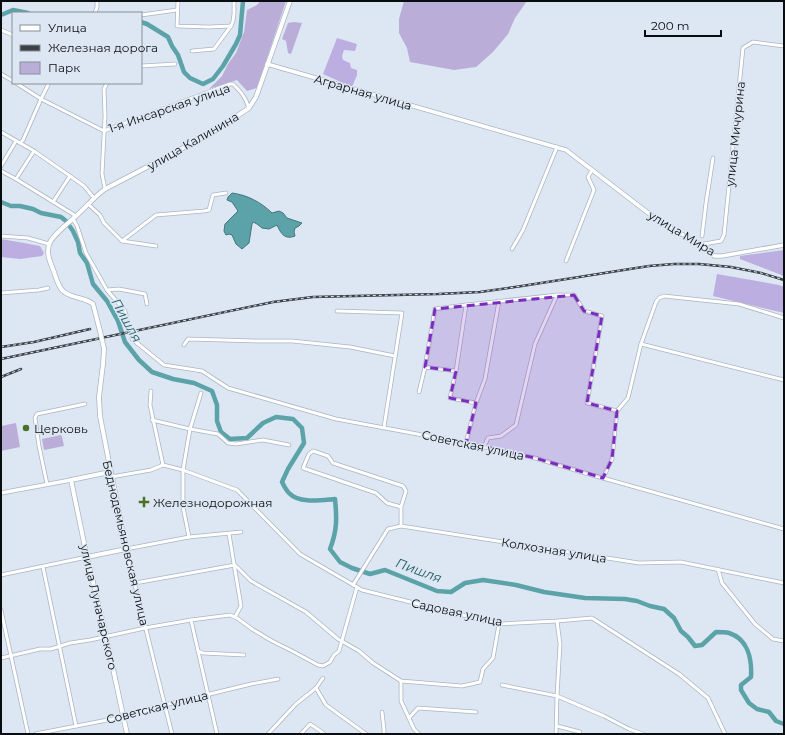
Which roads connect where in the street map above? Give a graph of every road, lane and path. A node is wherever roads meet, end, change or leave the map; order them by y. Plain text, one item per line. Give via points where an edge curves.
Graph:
1 (97, 1) edge
2 (178, 1) edge
3 (234, 1) edge
4 (290, 1) edge
5 (177, 10) junction
6 (95, 12) edge
7 (142, 15) edge
8 (232, 26) junction
9 (1, 30) edge
10 (12, 35) edge
11 (784, 46) edge
12 (192, 51) dead end
13 (174, 64) dead end
14 (267, 64) junction
15 (142, 66) edge
16 (1, 74) edge
17 (12, 80) edge
18 (18, 84) edge
19 (48, 84) edge
20 (106, 84) edge
21 (41, 99) junction
22 (249, 108) junction
23 (104, 131) junction
24 (1, 132) edge
25 (16, 141) junction
26 (20, 143) junction
27 (557, 147) junction
28 (34, 151) junction
29 (712, 158) dead end
30 (1, 166) edge
31 (592, 170) junction
32 (1, 171) edge
33 (70, 176) junction
34 (16, 179) junction
35 (105, 189) junction
36 (226, 192) dead end
37 (94, 198) junction
38 (53, 202) junction
39 (88, 204) junction
40 (73, 218) junction
41 (1, 236) edge
42 (702, 236) dead end
43 (122, 241) junction
44 (49, 244) junction
45 (701, 245) junction
46 (784, 245) edge
47 (156, 246) dead end
48 (512, 249) dead end
49 (566, 261) dead end
50 (48, 288) dead end
51 (107, 290) junction
52 (1, 293) edge
53 (557, 295) junction
54 (499, 301) junction
55 (147, 304) dead end
56 (466, 305) junction
57 (337, 311) dead end
58 (784, 318) edge
59 (641, 344) junction
60 (184, 345) dead end
61 (395, 356) junction
62 (425, 367) junction
63 (456, 371) junction
64 (784, 380) edge
65 (151, 391) dead end
66 (419, 392) dead end
67 (201, 393) dead end
68 (476, 403) junction
69 (85, 404) dead end
70 (617, 411) junction
71 (152, 420) junction
72 (384, 428) junction
73 (190, 429) junction
74 (466, 443) junction
75 (289, 445) dead end
76 (484, 447) junction
77 (163, 465) junction
78 (183, 470) junction
79 (111, 475) junction
80 (603, 478) junction
81 (71, 480) junction
82 (47, 484) junction
83 (1, 493) edge
84 (402, 507) junction
85 (401, 526) junction
86 (784, 529) edge
87 (241, 532) dead end
88 (229, 534) junction
89 (189, 537) junction
90 (126, 549) junction
91 (87, 557) junction
92 (234, 565) junction
93 (43, 566) junction
94 (718, 569) junction
95 (1, 574) edge
96 (135, 583) junction
97 (784, 583) edge
98 (353, 585) junction
99 (356, 587) junction
100 (1, 610) edge
101 (235, 617) junction
102 (191, 620) junction
103 (557, 621) junction
104 (499, 624) junction
105 (145, 628) junction
106 (106, 636) junction
107 (341, 641) junction
108 (784, 641) edge
109 (59, 646) junction
110 (198, 651) junction
111 (244, 655) dead end
112 (10, 656) junction
113 (1, 658) edge
114 (323, 678) dead end
115 (278, 679) dead end
116 (401, 681) junction
117 (502, 685) dead end
118 (316, 688) junction
119 (208, 694) junction
120 (557, 696) junction
121 (165, 705) junction
122 (382, 712) dead end
123 (476, 712) dead end
124 (123, 717) junction
125 (408, 718) junction
126 (76, 726) junction
127 (556, 726) junction
128 (580, 732) dead end
129 (28, 734) edge
130 (36, 734) edge
131 (127, 734) edge
132 (172, 734) edge
133 (217, 734) edge
134 (268, 734) edge
135 (301, 734) edge
136 (324, 734) edge
137 (366, 734) edge
138 (384, 734) edge
139 (419, 734) edge
140 (556, 734) edge
141 (642, 734) edge
142 (725, 734) edge

1 - 6 street
2 - 5 street
3 - 8 street
4 - 14 main road, улица Калинина
5 - 7 street
5 - 8 street via 177,26
8 - 12 street via 214,49
9 - 10 street
11 - 45 street, улица Мичурина via 753,42 743,48 724,235 721,241
13 - 15 street
14 - 22 main road, улица Калинина via 256,97
14 - 27 street, Аграрная улица
16 - 17 street
18 - 21 street, 1-я Инсарская улица
19 - 21 street
20 - 23 street via 104,89
21 - 23 street, 1-я Инсарская улица
21 - 26 street
22 - 23 street, 1-я Инсарская улица via 244,94 230,84
22 - 35 main road, улица Калинина via 196,141
23 - 35 street via 102,174
24 - 25 street
25 - 26 street
25 - 30 street
26 - 28 street
27 - 31 street, улица Мира via 566,150
27 - 48 street via 523,230
28 - 33 street
28 - 34 street
29 - 42 street
31 - 45 street, улица Мира via 660,222
31 - 49 street via 588,177 594,190
32 - 34 street
33 - 37 street via 84,186
33 - 38 street
34 - 38 street
35 - 37 main road, улица Калинина
36 - 43 street via 213,195 209,210 156,215
37 - 39 main road, улица Калинина
38 - 40 street
39 - 40 main road, улица Калинина
39 - 43 street
40 - 44 main road, улица Калинина
40 - 51 street via 86,253
41 - 44 street via 28,238
43 - 47 street
44 - 79 main road, Беднодемьяновская улица, bridge via 48,251 59,287 71,296 94,304 104,349 99,397 100,416
45 - 46 street, улица Мира via 714,256 722,256
50 - 52 street
51 - 55 street via 120,289 145,294
51 - 72 street, Советская улица via 125,311 132,339 164,365 202,371 228,388 328,417
53 - 54 street
53 - 70 street via 574,295 584,310 602,316 587,403
53 - 76 street via 536,344 516,424 501,436 488,438
54 - 56 street
54 - 68 street via 485,379
56 - 62 street via 435,309
56 - 63 street
57 - 61 street via 402,313
58 - 59 street via 739,304 664,296 656,302
59 - 64 street
59 - 70 street via 628,398
60 - 61 street via 188,339 292,341 350,347
61 - 72 street
62 - 63 street
62 - 66 street
63 - 68 street via 450,398
65 - 71 street
67 - 73 street
68 - 74 street
69 - 82 street via 37,414 35,418
70 - 80 street via 612,460
71 - 73 street
71 - 77 street
72 - 74 street, Советская улица
73 - 75 street via 218,434 228,443 263,440
73 - 78 street
74 - 76 street, Советская улица
76 - 80 street, Советская улица via 535,458
77 - 78 street, Садовая улица
77 - 79 street via 151,470
78 - 89 street via 183,507
78 - 98 street, Садовая улица via 237,490 300,554
79 - 81 main road
79 - 90 main road, Беднодемьяновская улица
80 - 86 street, Советская улица
81 - 82 street
81 - 91 main road, улица Луначарского
82 - 83 street
84 - 84 street via 387,503 376,493 303,468 309,454 313,451 328,456 333,463 403,486 406,491
84 - 85 street
85 - 94 street, Колхозная улица via 639,563 681,562
85 - 98 street via 388,529
87 - 88 street
88 - 89 street
88 - 92 street
89 - 90 street
90 - 91 main road
90 - 96 street, Беднодемьяновская улица
91 - 93 street
91 - 106 main road, улица Луначарского
92 - 96 street
92 - 101 street via 241,606
92 - 107 street via 252,581 306,612
93 - 95 street
93 - 109 street
94 - 97 street, Колхозная улица
94 - 108 street via 722,583 755,624 773,639
96 - 105 street, Беднодемьяновская улица
98 - 99 street, Садовая улица
99 - 104 street, Садовая улица
99 - 107 street
100 - 112 street
101 - 102 street via 230,615
101 - 107 street via 272,641 318,665 323,666 330,662 339,651
102 - 105 street
102 - 110 street
103 - 104 street, Садовая улица
103 - 120 street via 560,644
103 - 142 street, Садовая улица via 592,618 680,674 708,698
104 - 116 street via 493,658 483,668 480,682 462,686
105 - 106 street
105 - 121 street, Беднодемьяновская улица
106 - 109 street
106 - 124 main road, улица Луначарского
107 - 116 street
109 - 112 street
109 - 126 street
110 - 111 street
110 - 119 street
112 - 113 street
112 - 129 street
114 - 118 street
115 - 119 street, Советская улица
116 - 125 street via 401,701
117 - 120 street
118 - 134 street via 296,704
118 - 137 street via 326,705
119 - 121 street, Советская улица
119 - 133 street
120 - 127 street
120 - 141 street
121 - 124 street, Советская улица
121 - 132 street, Беднодемьяновская улица
122 - 138 street
123 - 125 street via 418,708
124 - 126 street, Советская улица
124 - 131 main road, улица Луначарского
125 - 139 street
126 - 130 street, Советская улица
127 - 128 street
127 - 140 street
135 - 136 street via 310,724

